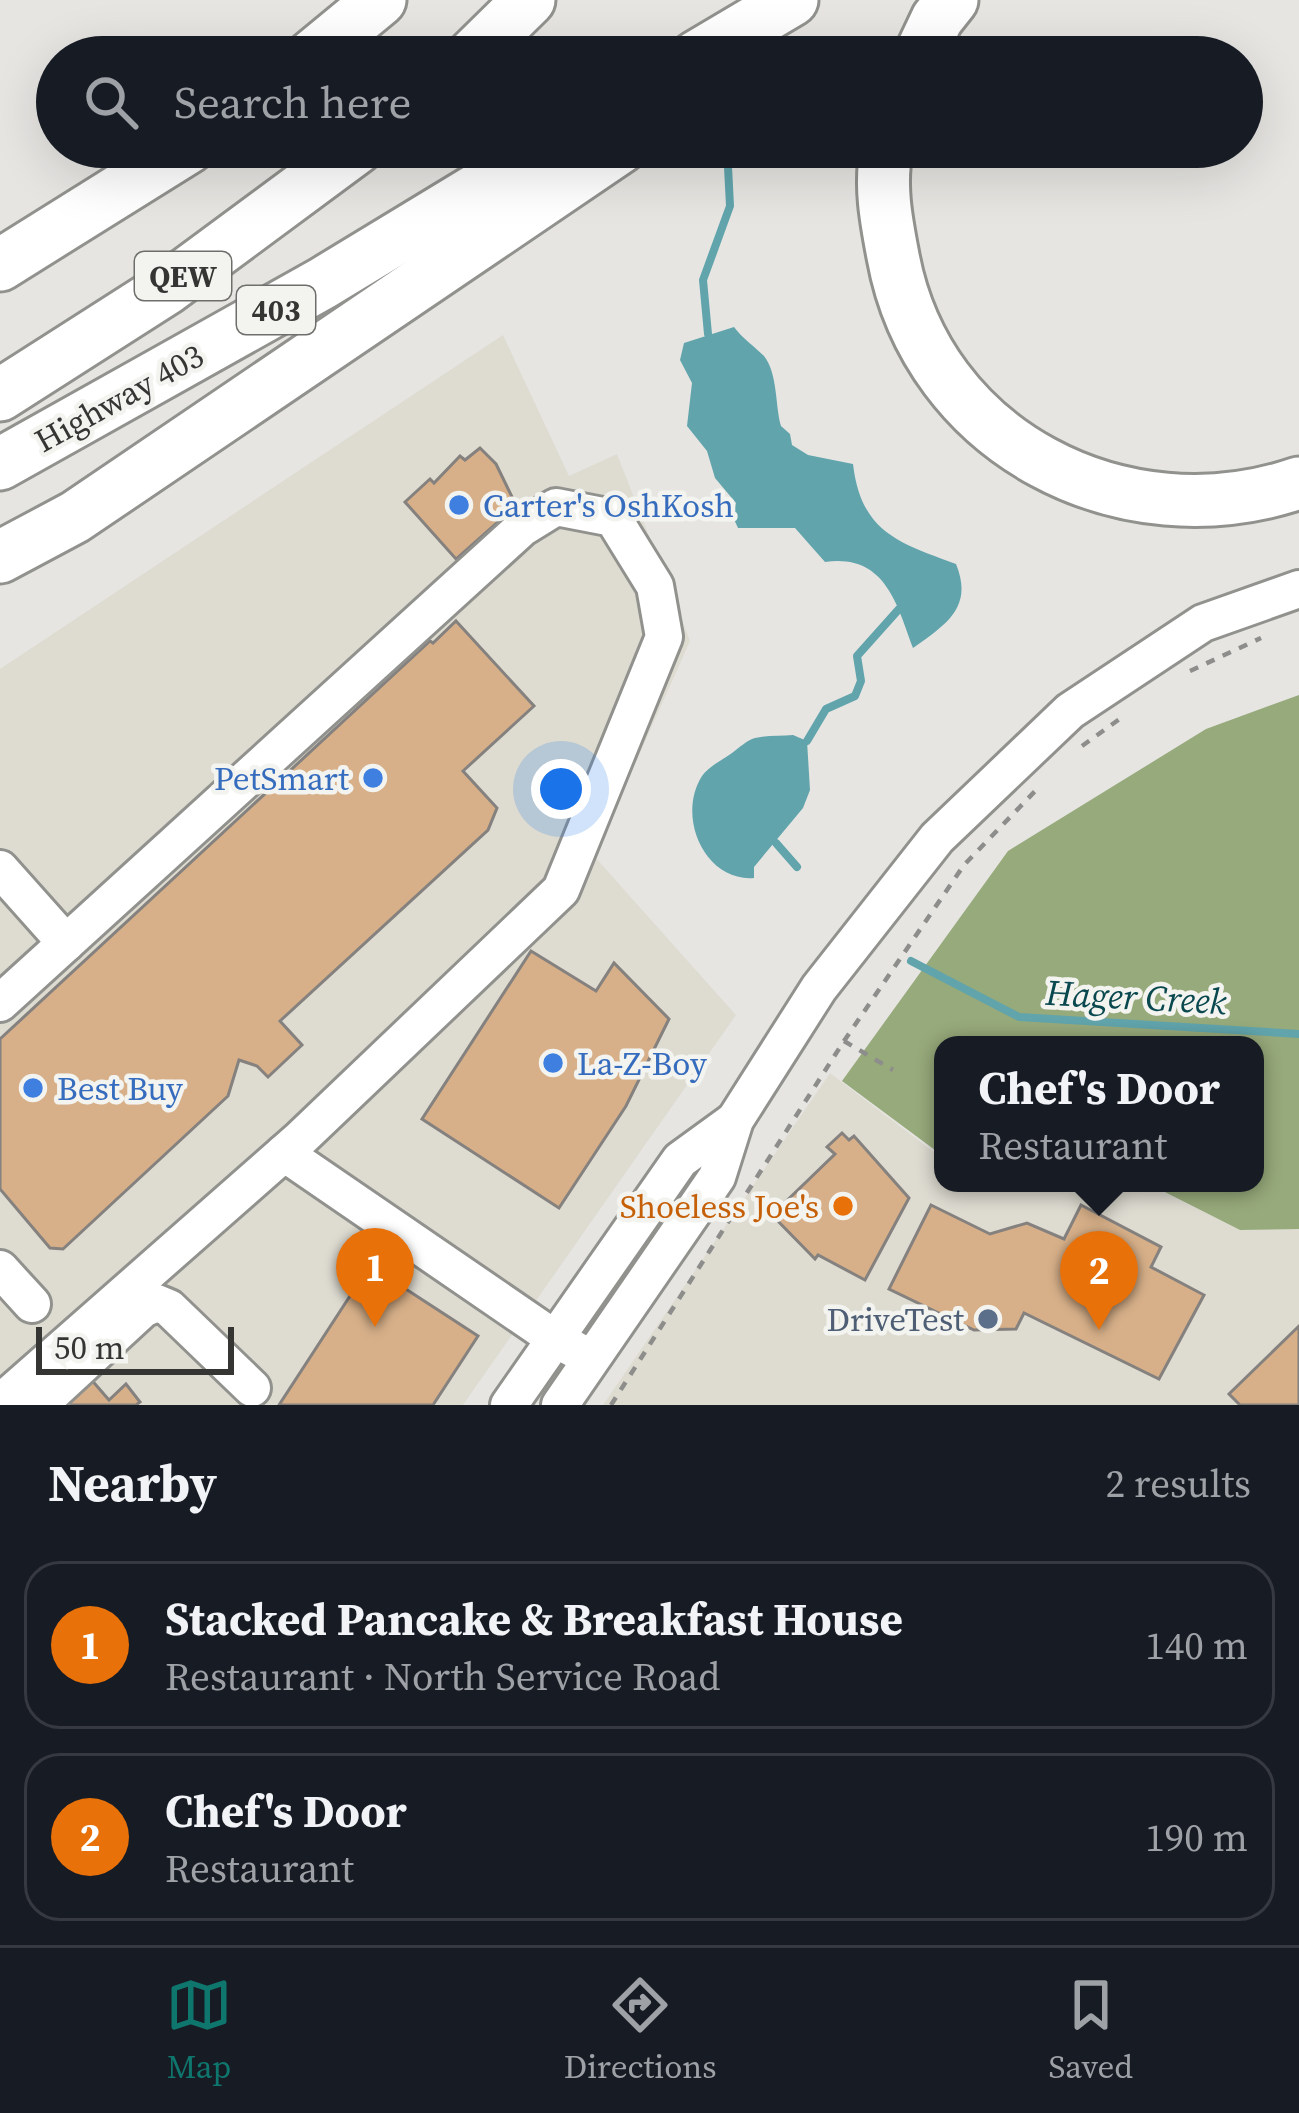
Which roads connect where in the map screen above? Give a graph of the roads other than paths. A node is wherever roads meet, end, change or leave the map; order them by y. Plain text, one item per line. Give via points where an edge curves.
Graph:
1 (380, 0) edge
2 (529, 0) edge
3 (792, 0) edge
4 (828, 0) edge
5 (952, 0) edge
6 (336, 36) edge
7 (492, 36) edge
8 (731, 36) edge
9 (777, 36) edge
10 (929, 36) edge
11 (156, 168) edge
12 (330, 168) edge
13 (512, 168) edge
14 (590, 168) edge
15 (885, 168) edge
16 (0, 266) edge
17 (0, 395) edge
18 (0, 464) edge
19 (1299, 483) edge
20 (75, 517) junction
21 (0, 557) edge
22 (0, 567) edge
23 (1299, 589) edge
24 (0, 869) edge
25 (66, 943) junction
26 (0, 1003) edge
27 (735, 1120) junction
28 (284, 1153) junction
29 (0, 1269) edge
30 (32, 1304) dead end
31 (554, 1338) junction
32 (590, 1358) junction
33 (252, 1388) dead end
34 (0, 1403) edge
35 (39, 1405) edge
36 (509, 1405) edge
37 (560, 1405) edge

1 - 6 highway
2 - 7 highway
3 - 8 highway
4 - 9 highway
5 - 10 highway
11 - 16 highway
12 - 17 highway, QEW via 166,289
13 - 18 highway, Highway 403 / 403
14 - 20 highway
15 - 19 highway via 898,287 932,360 985,423 1021,451 1112,491 1211,503
20 - 21 highway
20 - 22 highway
23 - 27 street via 1203,623 1070,711 937,838 819,988
24 - 25 street
25 - 26 street
25 - 28 street via 522,528 556,507 613,518 655,586 664,637 561,890
27 - 31 street via 680,1160
27 - 32 street via 717,1177
28 - 31 street
28 - 34 street
29 - 30 street
31 - 32 street
31 - 36 street
32 - 37 street
33 - 35 street via 157,1303

